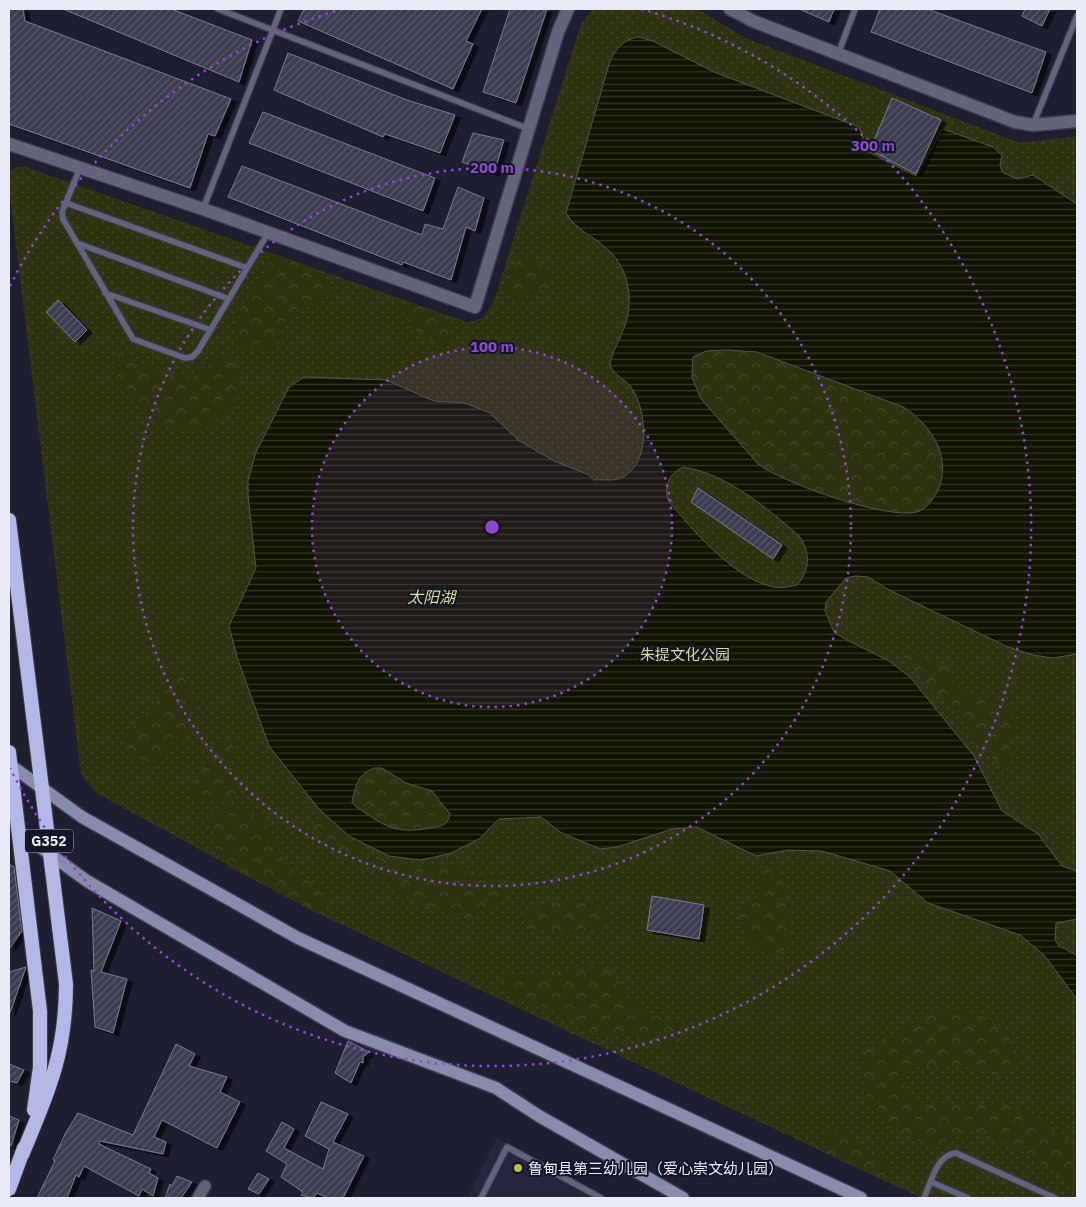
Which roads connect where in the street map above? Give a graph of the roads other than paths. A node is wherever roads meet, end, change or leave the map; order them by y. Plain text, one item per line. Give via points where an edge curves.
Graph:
1 (218, 9) edge
2 (281, 9) edge
3 (568, 9) edge
4 (730, 9) edge
5 (855, 9) edge
6 (1077, 16) edge
7 (273, 28) junction
8 (838, 54) junction
9 (1077, 121) edge
10 (1033, 125) junction
11 (529, 129) junction
12 (9, 144) edge
13 (80, 168) junction
14 (66, 203) junction
15 (203, 209) junction
16 (268, 233) junction
17 (77, 243) junction
18 (247, 268) junction
19 (105, 292) junction
20 (229, 299) junction
21 (211, 330) junction
22 (9, 520) edge
23 (9, 760) edge
24 (42, 788) junction
25 (14, 826) edge
26 (51, 854) junction
27 (22, 1155) junction
28 (931, 1182) junction
29 (204, 1186) dead end
30 (9, 1189) edge
31 (198, 1198) edge
32 (481, 1198) edge
33 (601, 1198) edge
34 (683, 1198) edge
35 (862, 1198) edge
36 (924, 1198) edge
37 (968, 1198) edge
38 (1055, 1198) edge

1 - 7 lane
2 - 7 lane
3 - 11 street
4 - 8 street via 752,21
5 - 8 lane
6 - 10 lane
7 - 11 lane
7 - 15 lane
8 - 10 street via 1015,122
9 - 10 street
11 - 16 street via 475,307
12 - 13 street
13 - 14 lane
13 - 15 street
14 - 17 lane via 63,219
14 - 18 lane
15 - 16 street
16 - 18 lane
17 - 19 lane
17 - 20 lane
18 - 20 lane
19 - 21 lane
19 - 21 lane via 134,339 185,358 198,351
20 - 21 lane
22 - 24 highway, G352
23 - 24 main road
23 - 25 highway, G352
24 - 26 highway, G352
24 - 35 main road via 82,817 298,938
25 - 26 main road
25 - 27 highway, G352 via 36,962 41,1025 37,1095
26 - 27 highway, G352 via 65,956 65,1030 56,1069
26 - 34 main road via 87,881 345,1031 496,1088
27 - 30 highway, G352
28 - 36 lane
28 - 37 lane
28 - 38 lane via 942,1158 956,1153
29 - 31 street
32 - 33 lane via 507,1147

